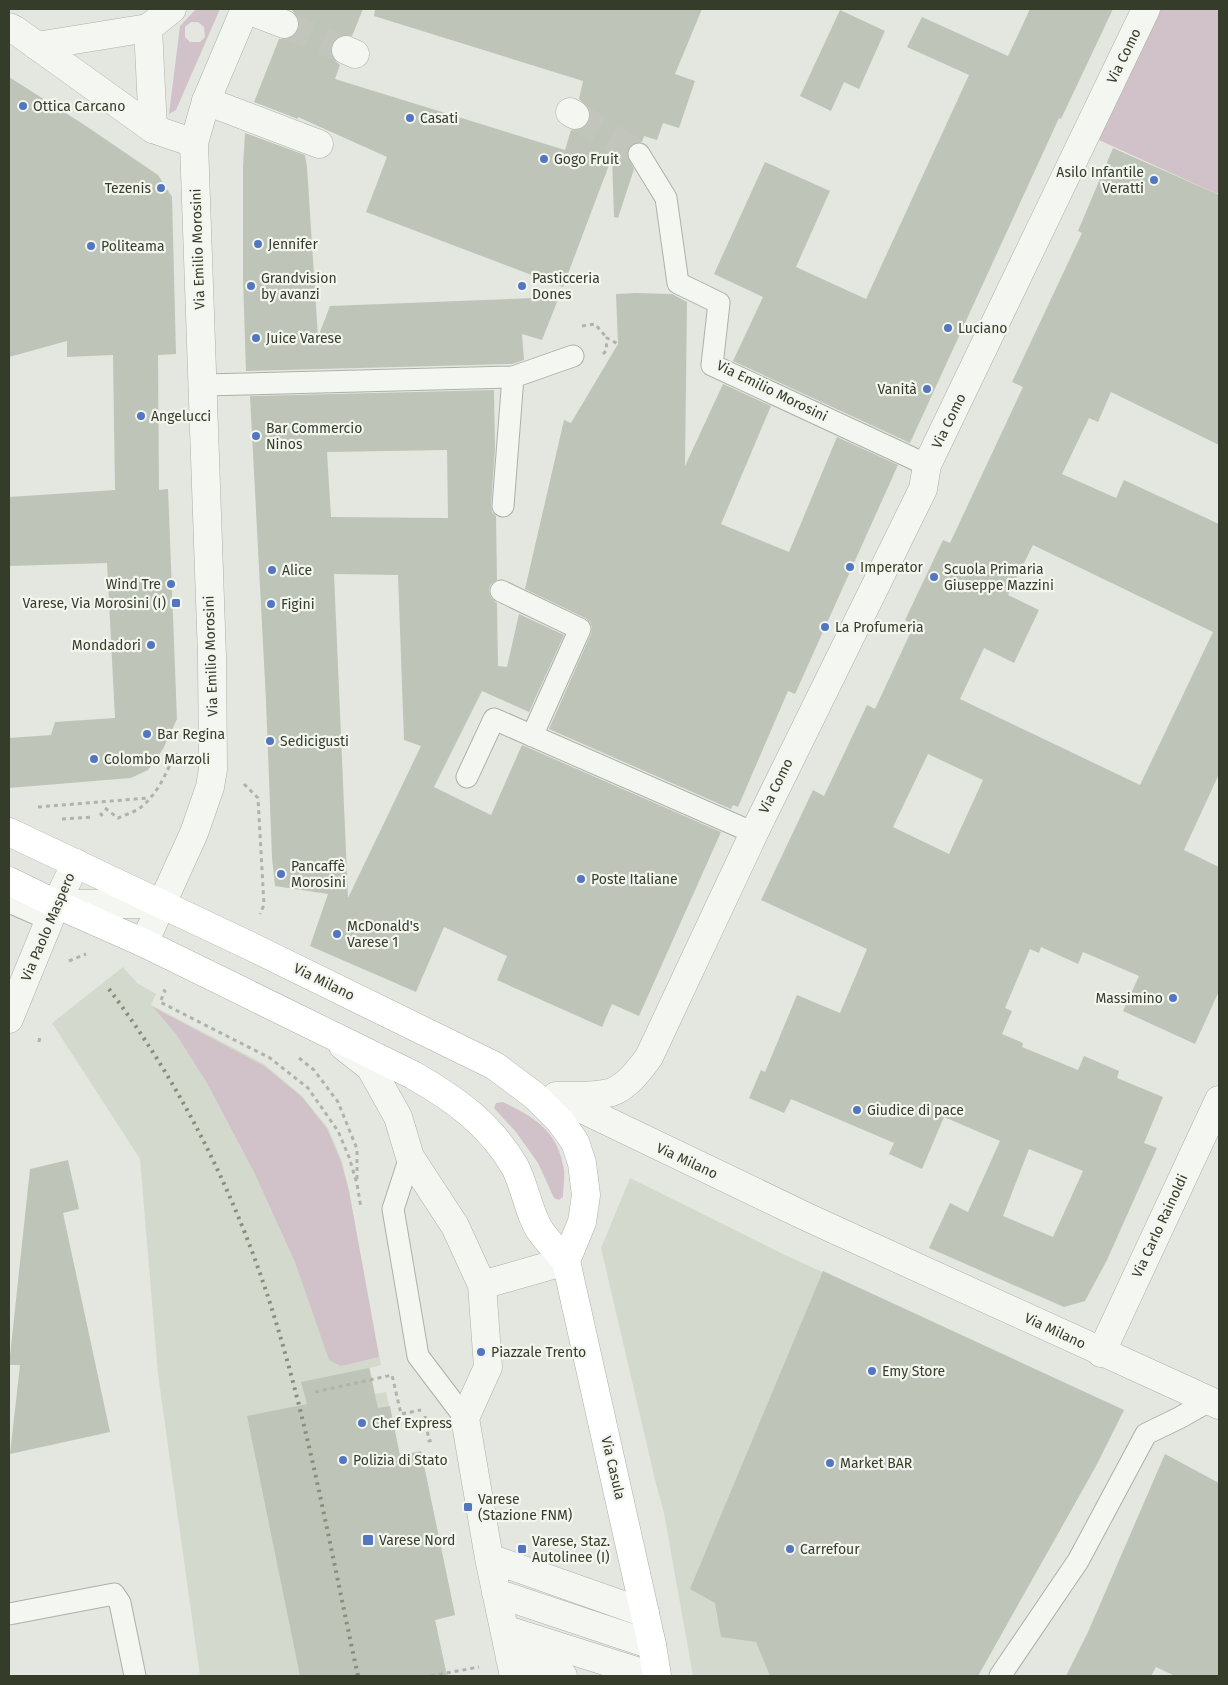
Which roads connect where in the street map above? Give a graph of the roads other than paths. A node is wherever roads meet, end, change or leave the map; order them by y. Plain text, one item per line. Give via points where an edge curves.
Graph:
1 (172, 9) edge
2 (245, 9) edge
3 (1146, 9) edge
4 (284, 24) tunnel mouth
5 (9, 27) edge
6 (148, 28) junction
7 (37, 46) junction
8 (206, 101) junction
9 (153, 130) junction
10 (194, 143) junction
11 (318, 144) dead end
12 (638, 154) tunnel mouth
13 (573, 356) dead end
14 (513, 377) junction
15 (203, 385) junction
16 (927, 465) junction
17 (503, 506) dead end
18 (501, 591) dead end
19 (532, 736) junction
20 (467, 777) dead end
21 (9, 832) edge
22 (754, 833) junction
23 (76, 863) junction
24 (9, 881) edge
25 (9, 902) edge
26 (162, 904) junction
27 (53, 912) junction
28 (144, 944) junction
29 (9, 1019) edge
30 (322, 1030) junction
31 (495, 1066) junction
32 (414, 1075) joint
33 (556, 1096) junction
34 (1219, 1100) edge
35 (410, 1156) junction
36 (566, 1261) junction
37 (482, 1285) junction
38 (1101, 1352) junction
39 (1214, 1403) edge
40 (467, 1426) junction
41 (489, 1558) junction
42 (496, 1593) junction
43 (645, 1613) junction
44 (9, 1614) edge
45 (504, 1629) junction
46 (652, 1646) junction
47 (512, 1667) edge
48 (135, 1676) edge
49 (563, 1676) edge
50 (652, 1676) edge
51 (657, 1676) edge
52 (1000, 1676) edge

1 - 6 street
2 - 4 street
2 - 8 street, Via Emilio Morosini
3 - 16 street, Via Como
5 - 7 street
6 - 7 street
6 - 9 street
7 - 9 street
8 - 10 street, Via Emilio Morosini
8 - 11 street
9 - 10 street
10 - 15 street, Via Emilio Morosini
12 - 16 lane, Via Emilio Morosini via 666,198 678,283 719,303 712,365
13 - 14 lane
14 - 15 lane
14 - 17 lane
15 - 26 street, Via Emilio Morosini via 213,769 204,807
16 - 22 street, Via Como via 923,489
18 - 19 lane via 580,629
19 - 20 lane via 494,719
19 - 22 lane
21 - 23 main road, Via Milano
22 - 33 street, Via Como via 649,1057 632,1078 612,1092
23 - 26 main road, Via Milano
23 - 27 street, Via Paolo Maspero
24 - 27 main road, Via Milano
25 - 27 lane, Via Milano
26 - 27 street, Via Milano
26 - 28 street, Via Emilio Morosini
26 - 31 main road, Via Milano
27 - 28 main road, Via Milano
27 - 29 street, Via Paolo Maspero
28 - 30 main road, Via Milano
30 - 32 main road, Via Milano
30 - 35 street via 370,1067 398,1116
31 - 33 street, Via Milano
31 - 36 main road via 535,1096 576,1142 586,1195 582,1222
32 - 36 main road, Via Casula via 469,1112 494,1136 516,1169 540,1231
33 - 38 street, Via Milano via 809,1218
34 - 38 street, Via Carlo Rainoldi
35 - 37 street via 455,1226
35 - 40 lane via 393,1209 418,1356
36 - 37 street
36 - 43 main road, Via Casula
37 - 40 street via 488,1367
38 - 39 street, Via Milano
39 - 52 lane via 1146,1434 1078,1561
40 - 41 street
41 - 42 street
41 - 43 street
42 - 45 street
42 - 46 street
43 - 46 main road, Via Casula
44 - 48 lane via 114,1594 120,1603
45 - 47 street
45 - 50 street
46 - 51 main road, Via Casula
47 - 49 street

